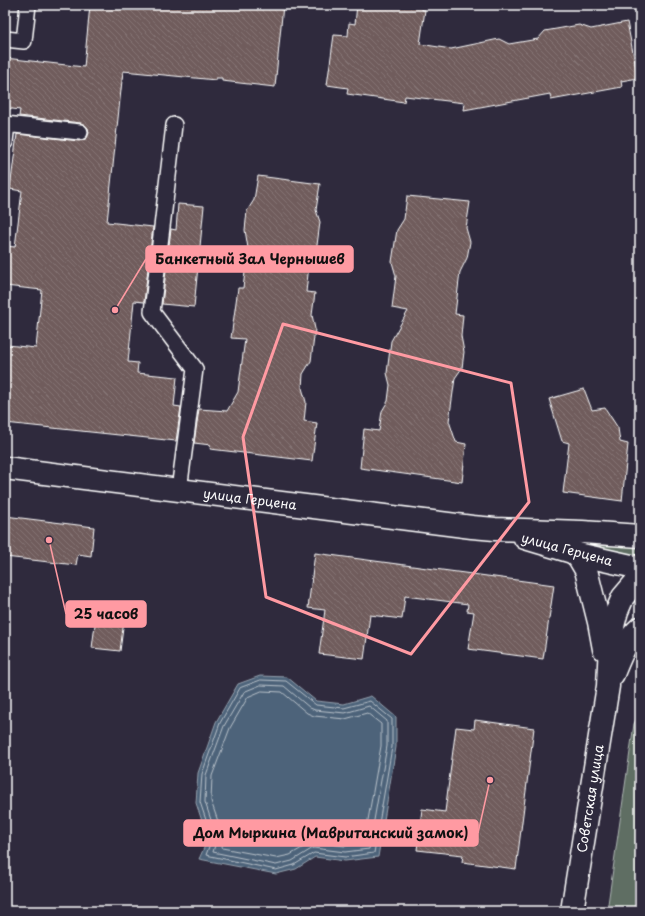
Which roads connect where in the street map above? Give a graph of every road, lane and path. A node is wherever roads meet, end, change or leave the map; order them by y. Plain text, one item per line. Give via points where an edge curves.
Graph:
1 (28, 5) edge
2 (5, 39) edge
3 (6, 124) edge
4 (174, 125) dead end
5 (80, 132) dead end
6 (5, 142) edge
7 (5, 468) edge
8 (179, 490) junction
9 (495, 529) junction
10 (640, 536) edge
11 (573, 552) junction
12 (640, 568) edge
13 (640, 577) edge
14 (640, 628) edge
15 (608, 686) junction
16 (572, 911) edge

1 - 2 lane via 24,41
3 - 5 lane
3 - 6 lane
4 - 8 lane via 152,312 196,369
7 - 8 main road, улица Герцена
8 - 9 main road, улица Герцена
9 - 10 main road, улица Герцена
9 - 11 main road, улица Герцена
11 - 12 main road, улица Герцена
11 - 15 main road, Советская улица via 583,562 593,594
13 - 15 main road, Советская улица via 623,598 617,611 610,644
14 - 15 main road via 626,645
15 - 16 main road, Советская улица

